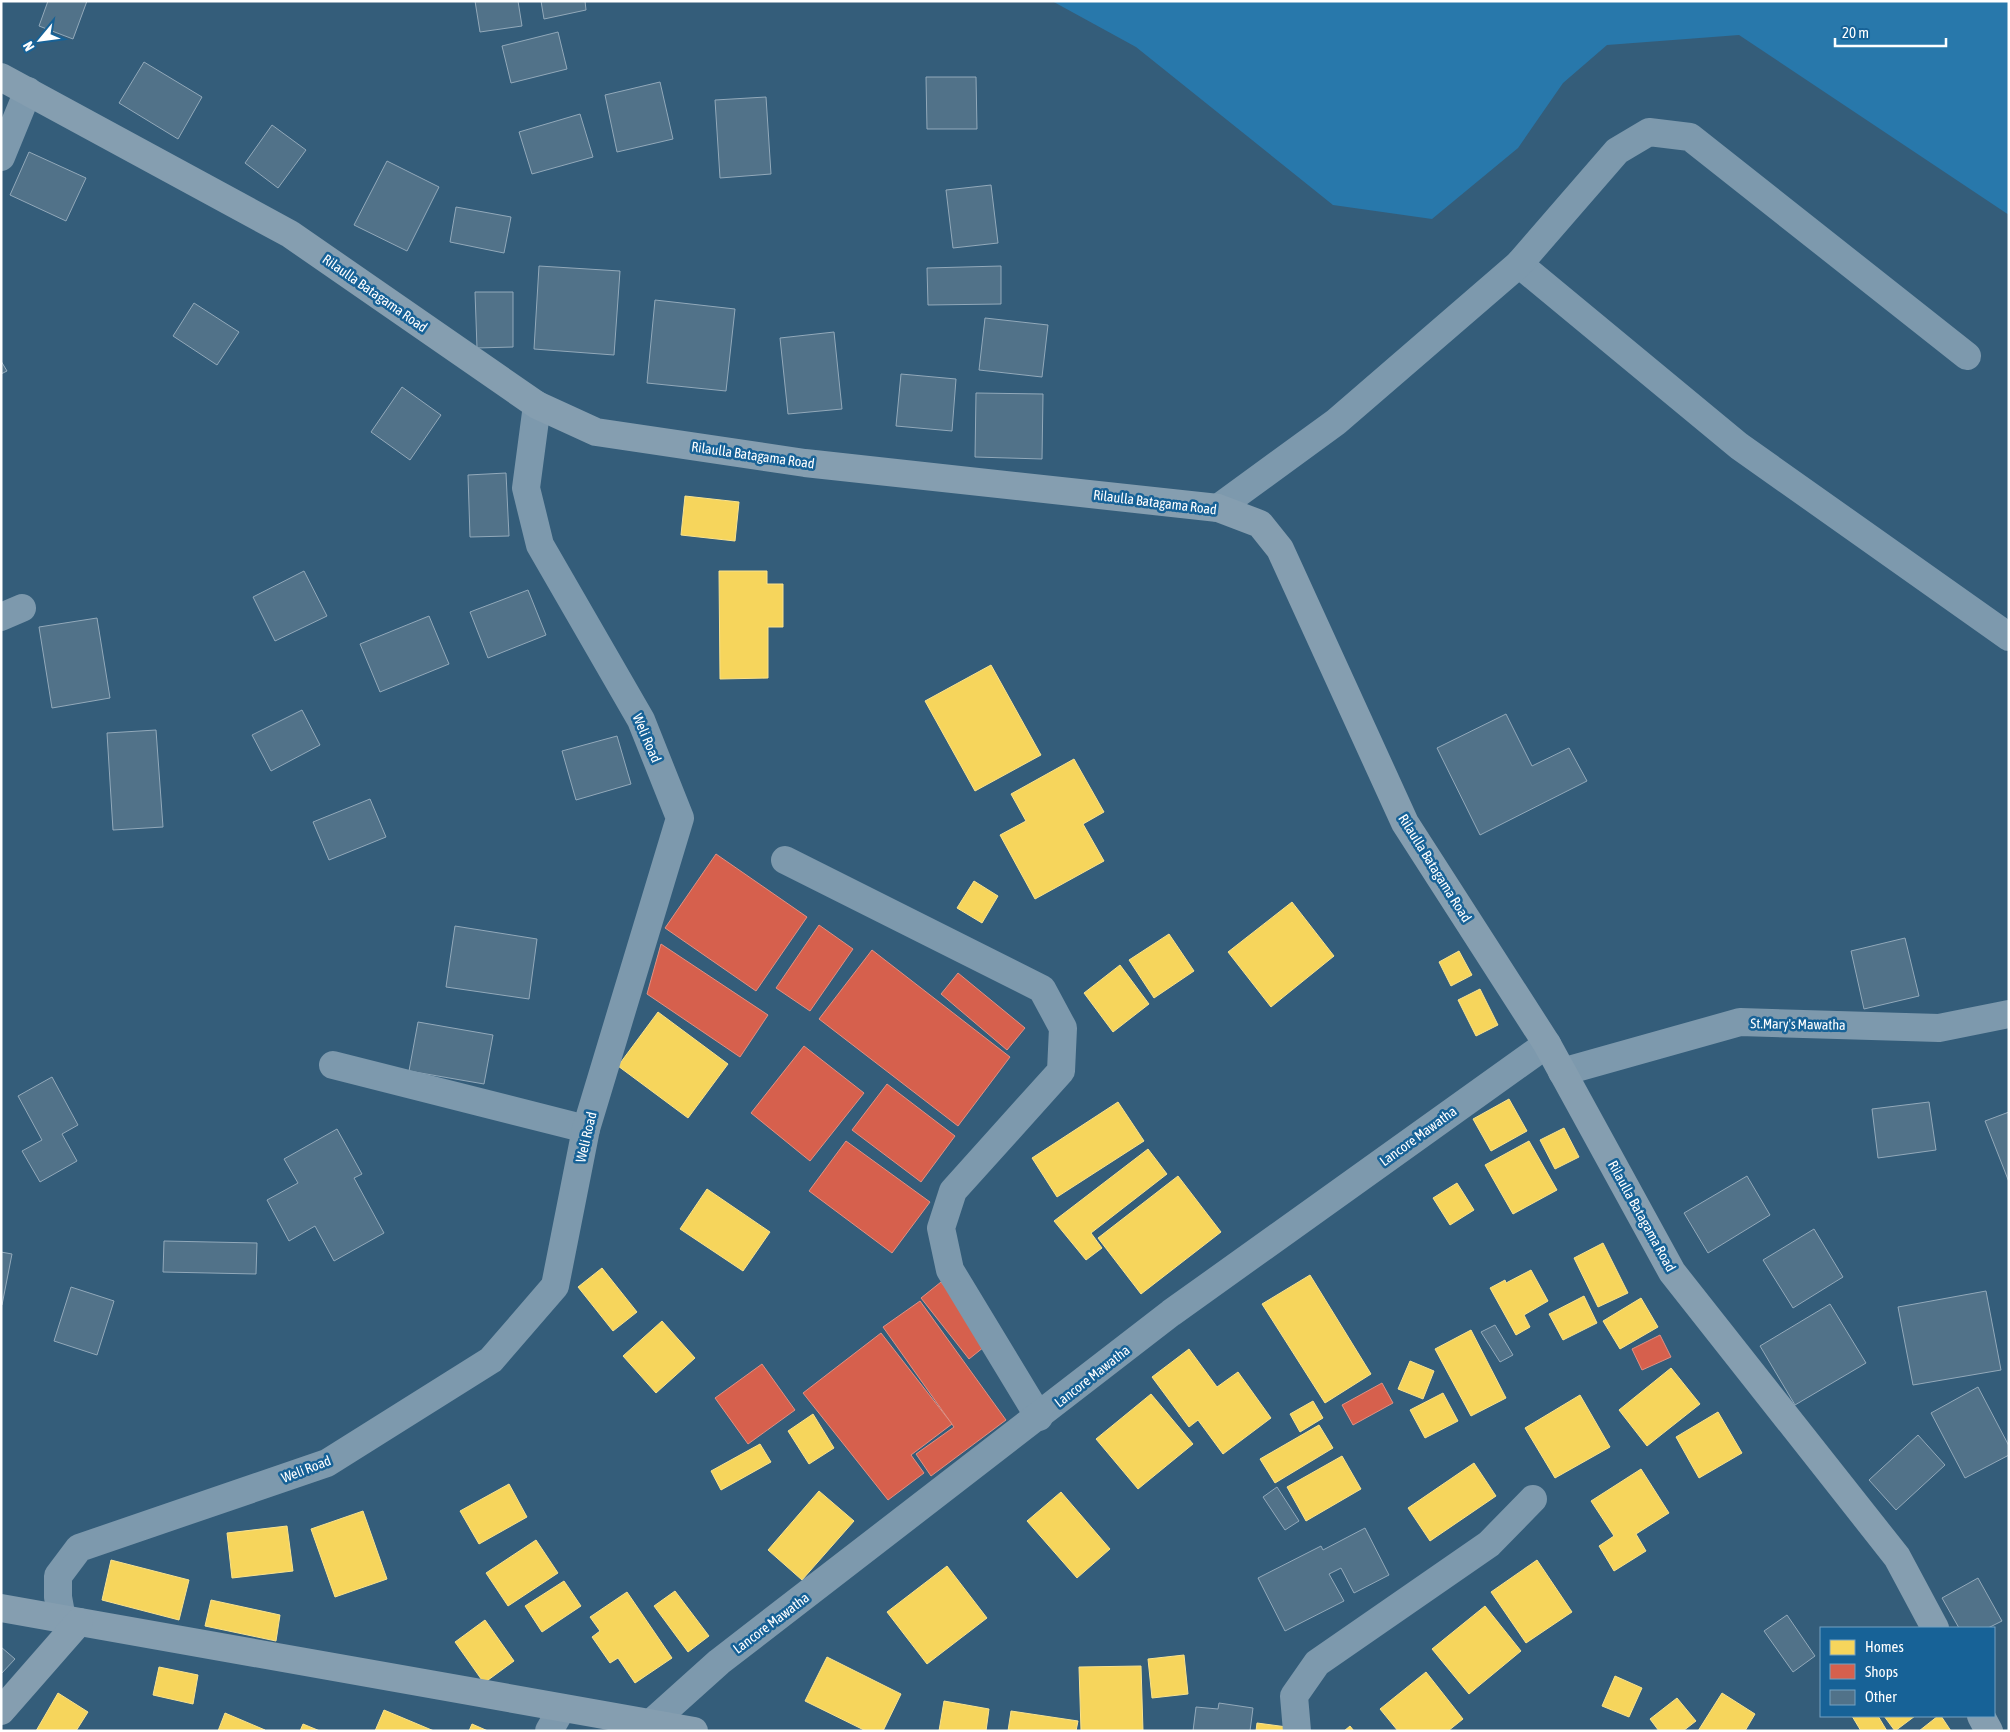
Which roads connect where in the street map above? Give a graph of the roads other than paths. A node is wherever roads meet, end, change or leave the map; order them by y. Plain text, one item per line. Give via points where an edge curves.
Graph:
1 (1, 77) edge
2 (28, 91) junction
3 (1, 157) edge
4 (1519, 264) junction
5 (1967, 356) dead end
6 (537, 405) junction
7 (1218, 508) junction
8 (2009, 637) edge
9 (785, 860) dead end
10 (2009, 1014) edge
11 (1546, 1044) junction
12 (333, 1065) dead end
13 (1562, 1072) junction
14 (586, 1128) junction
15 (1039, 1417) junction
16 (1533, 1499) dead end
17 (1, 1608) edge
18 (71, 1620) junction
19 (1934, 1627) edge
20 (1, 1711) edge
21 (1982, 1717) edge
22 (556, 1720) edge
23 (650, 1724) junction
24 (694, 1731) edge
25 (1297, 1731) edge
26 (1989, 1731) edge

1 - 2 street, Rilaulla Batagama Road
2 - 3 street
2 - 6 street, Rilaulla Batagama Road via 290,234
4 - 5 street via 1617,152 1649,132 1690,137
4 - 7 street via 1336,422
4 - 8 street via 1739,446
6 - 7 street, Rilaulla Batagama Road via 596,432 805,463
6 - 14 street, Weli Road via 526,488 540,545 641,720 680,818
7 - 11 street, Rilaulla Batagama Road via 1260,524 1280,549 1405,823
9 - 15 street via 1042,989 1063,1028 1061,1071 953,1191 941,1228 950,1270
10 - 13 street, St.Mary's Mawatha via 1940,1028 1740,1022
11 - 13 street, Rilaulla Batagama Road
11 - 15 street, Lancore Mawatha via 1171,1313
12 - 14 street
13 - 19 street, Rilaulla Batagama Road via 1672,1272 1898,1557
14 - 18 street, Weli Road via 555,1286 491,1360 327,1463 79,1548 58,1576 58,1597
15 - 23 street, Lancore Mawatha via 719,1662
16 - 25 street via 1489,1544 1317,1664 1294,1696
17 - 18 street
18 - 20 street
18 - 22 street
21 - 26 street
22 - 23 street
23 - 24 street

